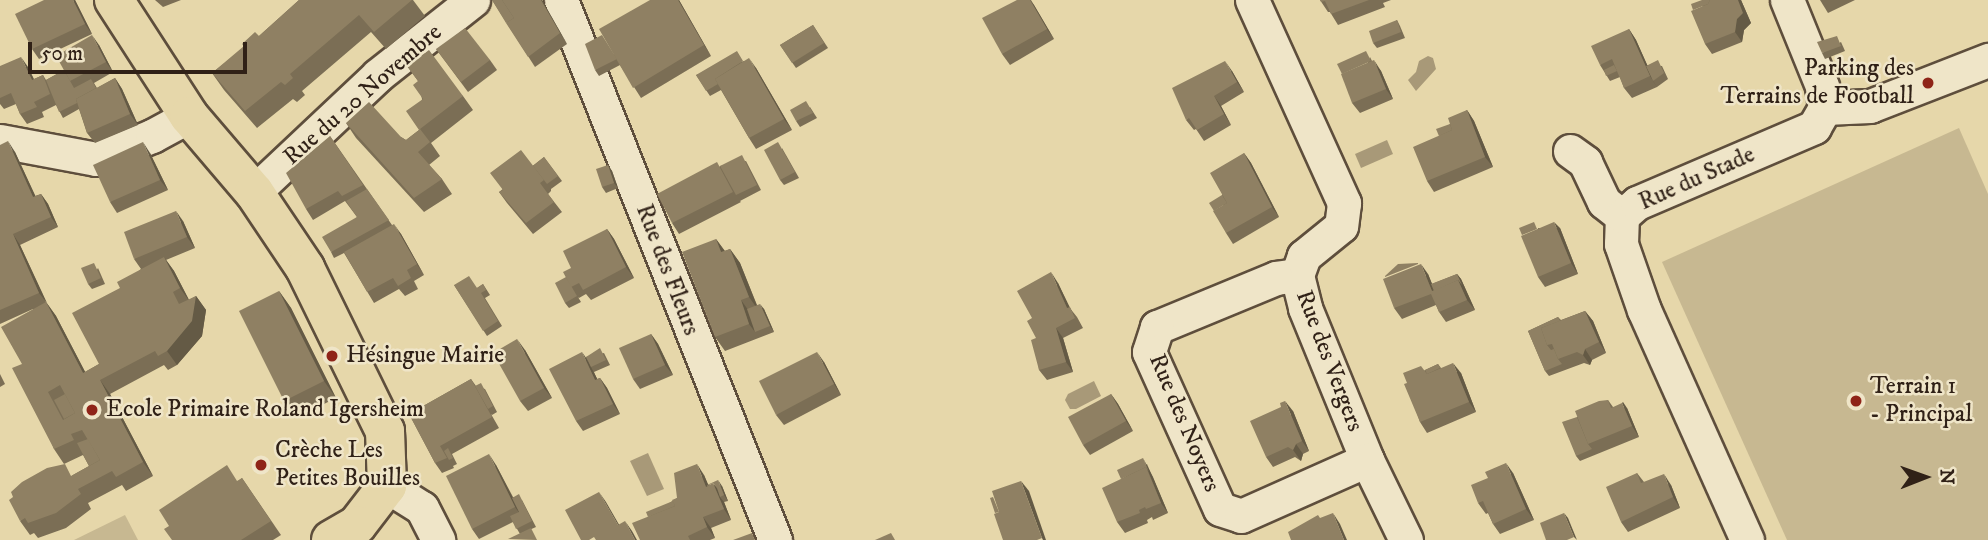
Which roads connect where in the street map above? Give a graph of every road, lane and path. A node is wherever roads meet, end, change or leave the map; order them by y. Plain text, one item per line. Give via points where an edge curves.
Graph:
1 (114, 0) edge
2 (473, 0) edge
3 (561, 0) edge
4 (1252, 0) edge
5 (1787, 0) edge
6 (1988, 60) edge
7 (1825, 108) junction
8 (189, 116) junction
9 (0, 141) edge
10 (1570, 151) dead end
11 (254, 192) junction
12 (1622, 216) junction
13 (1297, 275) junction
14 (1367, 460) junction
15 (387, 486) junction
16 (331, 540) edge
17 (438, 540) edge
18 (775, 540) edge
19 (1406, 540) edge
20 (1747, 540) edge

1 - 8 main road
2 - 11 street, Rue du 20 Novembre via 378,75
3 - 18 street, Rue des Fleurs
4 - 13 street, Rue des Vergers via 1344,203 1341,226 1304,256
5 - 7 street via 1822,86
6 - 7 street via 1870,106
7 - 12 street, Rue du Stade via 1814,127 1637,203
8 - 9 street via 96,159
8 - 11 main road
10 - 12 street via 1585,162 1604,202
11 - 15 main road via 305,268 385,431
12 - 20 street, Rue du Stade via 1621,244 1644,310
13 - 14 street, Rue des Vergers via 1305,308
13 - 14 street, Rue des Noyers via 1276,278 1157,327 1149,352 1220,509 1241,516
14 - 19 street, Rue des Vergers
15 - 16 main road via 356,525
15 - 17 street via 422,508

